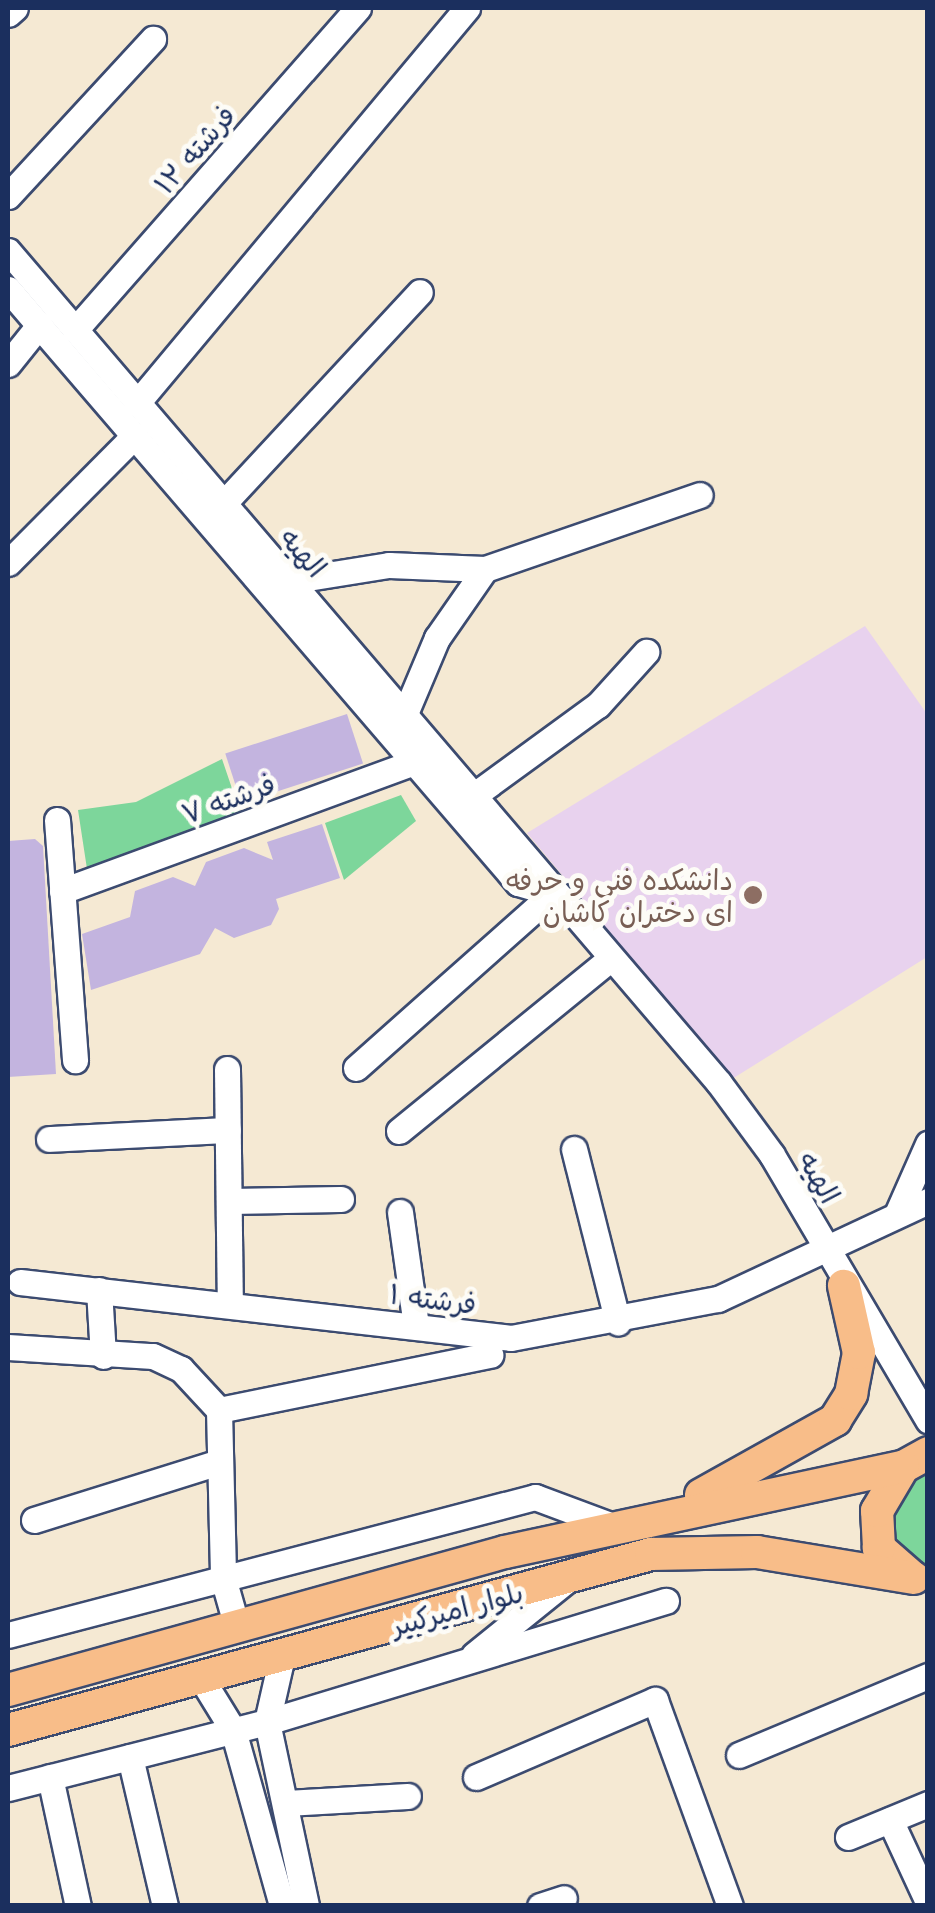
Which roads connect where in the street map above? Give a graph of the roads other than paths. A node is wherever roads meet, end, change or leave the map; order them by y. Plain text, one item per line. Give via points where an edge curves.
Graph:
1 (15, 8) edge
2 (358, 8) edge
3 (467, 8) edge
4 (8, 14) edge
5 (153, 39) dead end
6 (8, 196) edge
7 (8, 251) edge
8 (8, 289) edge
9 (420, 292) dead end
10 (40, 324) junction
11 (75, 330) junction
12 (8, 364) edge
13 (137, 403) junction
14 (135, 435) junction
15 (700, 496) dead end
16 (224, 504) junction
17 (234, 534) junction
18 (8, 563) edge
19 (485, 569) junction
20 (289, 581) junction
21 (646, 652) dead end
22 (404, 716) junction
23 (414, 762) junction
24 (472, 796) junction
25 (58, 820) dead end
26 (62, 891) junction
27 (553, 893) junction
28 (611, 958) junction
29 (75, 1060) dead end
30 (356, 1068) dead end
31 (228, 1069) dead end
32 (228, 1130) junction
33 (399, 1131) dead end
34 (48, 1139) dead end
35 (928, 1144) edge
36 (574, 1149) dead end
37 (341, 1198) dead end
38 (229, 1200) junction
39 (928, 1201) edge
40 (400, 1212) dead end
41 (896, 1214) junction
42 (824, 1247) junction
43 (20, 1282) dead end
44 (844, 1286) junction
45 (99, 1290) junction
46 (230, 1303) junction
47 (618, 1323) junction
48 (416, 1326) junction
49 (8, 1347) edge
50 (490, 1355) dead end
51 (103, 1356) junction
52 (219, 1410) junction
53 (928, 1420) edge
54 (915, 1460) edge
55 (216, 1463) junction
56 (654, 1517) junction
57 (34, 1520) dead end
58 (613, 1526) junction
59 (573, 1576) junction
60 (223, 1578) junction
61 (921, 1580) edge
62 (666, 1601) dead end
63 (237, 1627) junction
64 (8, 1635) edge
65 (282, 1656) junction
66 (466, 1662) junction
67 (928, 1676) edge
68 (201, 1678) junction
69 (8, 1690) edge
70 (267, 1722) junction
71 (8, 1730) edge
72 (233, 1730) junction
73 (739, 1755) dead end
74 (130, 1757) junction
75 (476, 1777) dead end
76 (50, 1778) junction
77 (8, 1788) edge
78 (408, 1796) dead end
79 (286, 1802) junction
80 (928, 1804) edge
81 (890, 1820) junction
82 (848, 1837) dead end
83 (928, 1902) edge
84 (78, 1906) edge
85 (165, 1906) edge
86 (282, 1906) edge
87 (306, 1906) edge
88 (730, 1906) edge

1 - 4 street
2 - 11 street, فرشته ۱۲
3 - 13 street
5 - 6 street
7 - 11 street, الهیه
8 - 10 street, الهیه
9 - 16 street
10 - 12 street
10 - 14 street, الهیه
11 - 13 street, الهیه
13 - 16 street, الهیه
14 - 17 street, الهیه
14 - 18 street
15 - 19 street
16 - 17 street, الهیه
17 - 20 street, الهیه
17 - 23 street, الهیه
19 - 20 street via 389,565
19 - 22 street via 438,638
20 - 22 street, الهیه
21 - 24 street via 598,705
22 - 24 street, الهیه
23 - 26 street, فرشته ۷
23 - 27 street, الهیه via 518,883
24 - 27 street, الهیه
25 - 26 street
26 - 29 street
27 - 28 street, الهیه
27 - 30 street
28 - 33 street
28 - 42 street, الهیه via 748,1120
31 - 32 street
32 - 34 street
32 - 38 street
35 - 41 street
36 - 47 street
37 - 38 street
38 - 46 street
39 - 41 street, فرشته ۱
40 - 48 street
41 - 42 street, فرشته ۱
42 - 44 street, الهیه
42 - 47 street, فرشته ۱ via 718,1299
43 - 45 street, فرشته ۱
44 - 53 street, الهیه
44 - 56 main road via 859,1353 851,1394 835,1420 746,1474
45 - 46 street, فرشته ۱
45 - 51 street
46 - 48 street, فرشته ۱
47 - 48 street, فرشته ۱ via 511,1338
49 - 51 street
50 - 52 street
51 - 52 street via 154,1356 181,1369
52 - 55 street
54 - 56 main road, بلوار امیرکبیر
54 - 61 main road via 886,1489 876,1532 887,1560
55 - 57 street
55 - 60 street
56 - 58 main road, بلوار امیرکبیر
58 - 60 street via 535,1497
58 - 63 main road, بلوار امیرکبیر
59 - 61 main road, بلوار امیرکبیر via 651,1554 706,1549
59 - 65 main road, بلوار امیرکبیر
59 - 66 street
60 - 63 street
60 - 64 street
62 - 66 street
63 - 69 main road, بلوار امیرکبیر
65 - 68 main road, بلوار امیرکبیر
65 - 70 street
66 - 70 street
67 - 73 street
68 - 71 main road, بلوار امیرکبیر
68 - 72 street
70 - 72 street
70 - 79 street
72 - 74 street
72 - 86 street
74 - 76 street
74 - 85 street
75 - 88 street via 654,1700
76 - 77 street
76 - 84 street
78 - 79 street
79 - 87 street
80 - 81 street
81 - 82 street
81 - 83 street

